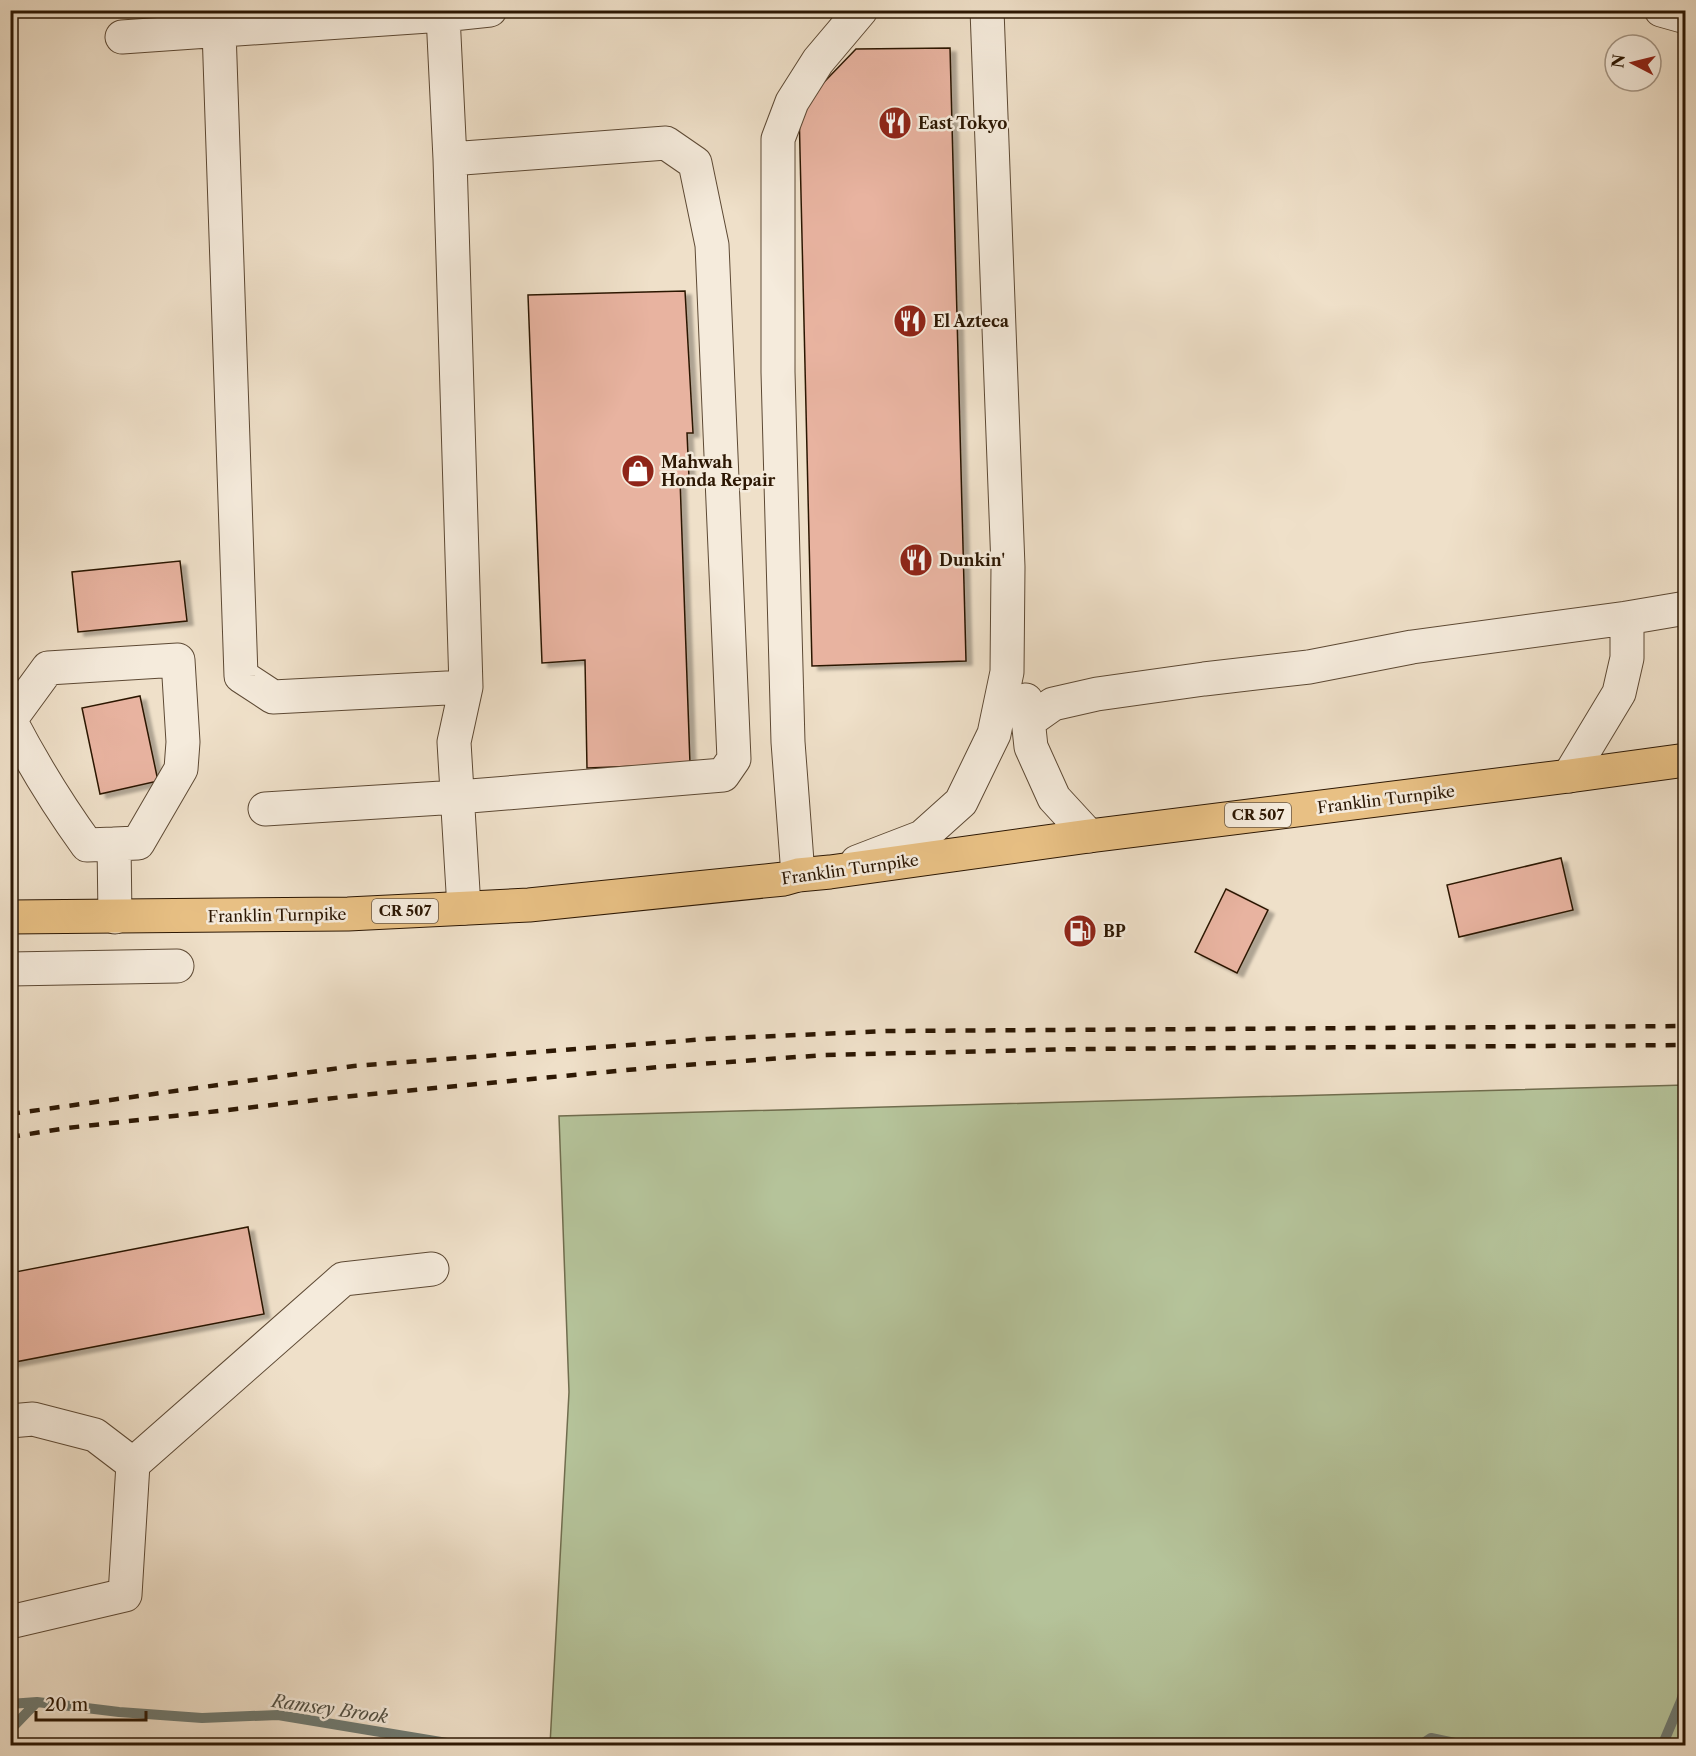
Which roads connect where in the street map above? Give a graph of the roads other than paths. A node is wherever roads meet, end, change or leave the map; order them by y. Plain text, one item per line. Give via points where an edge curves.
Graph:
1 (490, 10) edge
2 (861, 10) edge
3 (987, 10) edge
4 (1661, 10) edge
5 (443, 15) junction
6 (1686, 17) edge
7 (219, 30) junction
8 (122, 37) dead end
9 (450, 159) junction
10 (1008, 567) junction
11 (1686, 608) edge
12 (1627, 618) junction
13 (466, 687) junction
14 (1029, 721) junction
15 (1686, 760) edge
16 (1569, 777) junction
17 (458, 797) junction
18 (265, 809) dead end
19 (1089, 836) junction
20 (114, 844) junction
21 (830, 872) junction
22 (798, 874) junction
23 (464, 908) junction
24 (115, 916) junction
25 (10, 917) edge
26 (177, 966) dead end
27 (10, 969) edge
28 (432, 1269) dead end
29 (10, 1421) edge
30 (133, 1464) junction
31 (10, 1622) edge

1 - 5 lane
2 - 22 lane via 818,61 792,102 778,139 778,384 788,742
3 - 10 lane
4 - 6 lane
5 - 7 lane
5 - 9 lane
7 - 8 lane
7 - 13 lane via 241,676 273,697
9 - 13 lane
9 - 17 lane via 666,143 695,163 712,245 734,759 723,775
10 - 14 lane
10 - 21 lane via 1007,672 994,734 961,802 922,837
11 - 12 lane
12 - 14 lane via 1083,697 1053,704
12 - 16 lane via 1627,658 1619,693
13 - 17 lane via 454,742
14 - 19 lane via 1031,747 1054,798
15 - 16 main road, Franklin Turnpike / CR 507
16 - 19 main road, Franklin Turnpike / CR 507
17 - 18 lane
17 - 23 lane
19 - 21 main road, Franklin Turnpike / CR 507
20 - 20 lane via 138,843 181,769 178,660 48,668 10,720 56,801 87,845
20 - 24 lane
21 - 22 main road, Franklin Turnpike / CR 507
22 - 23 main road, Franklin Turnpike / CR 507 via 784,879 552,903
23 - 24 main road, Franklin Turnpike / CR 507 via 348,914
24 - 25 main road, Franklin Turnpike / CR 507
26 - 27 lane
28 - 30 lane via 343,1280
29 - 30 lane via 33,1419 95,1435
30 - 31 lane via 125,1595

